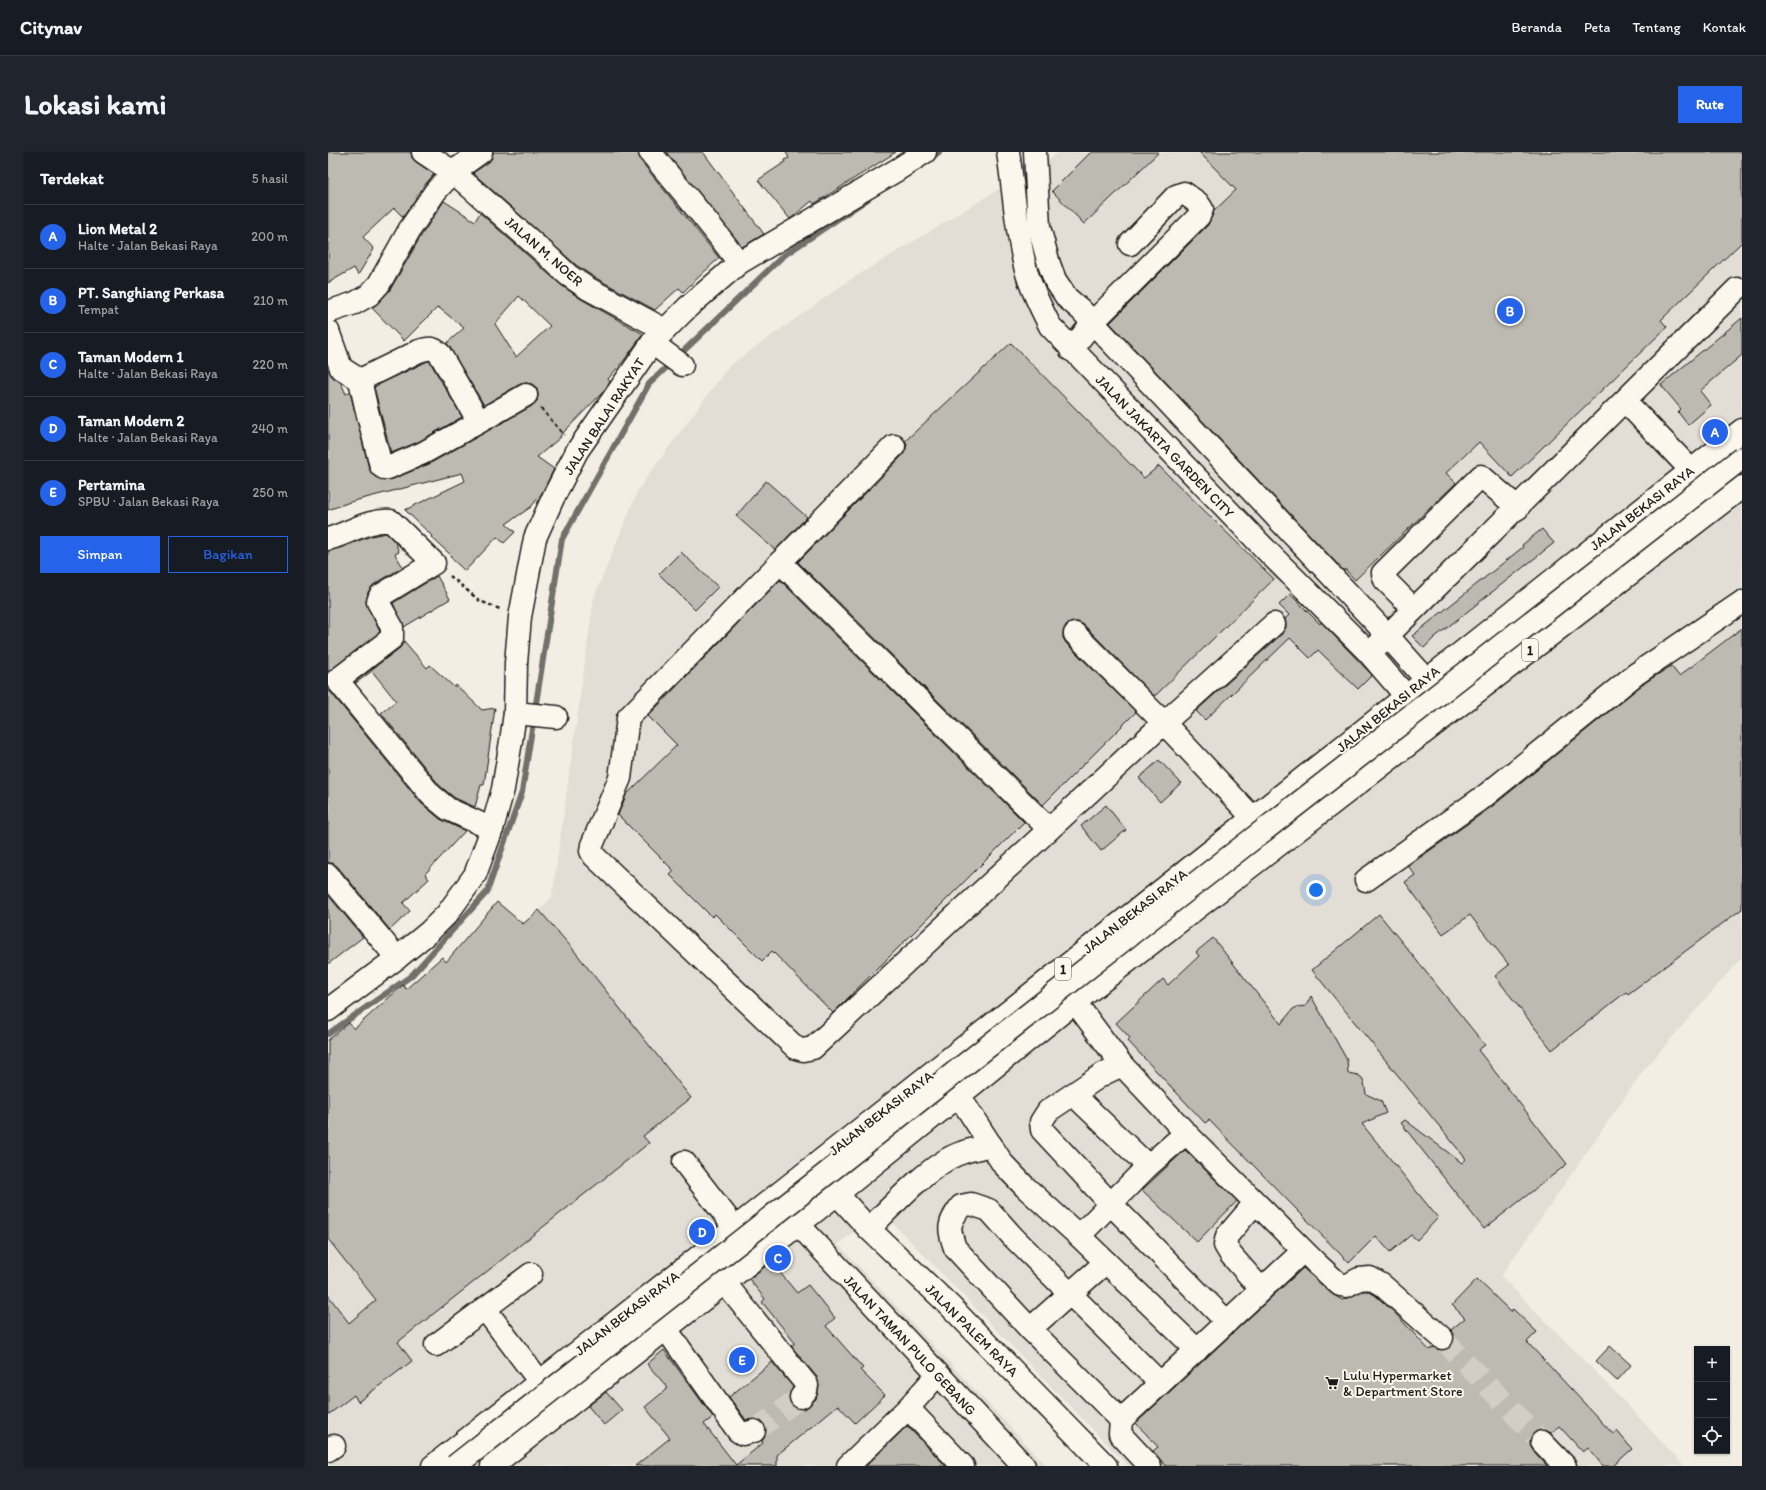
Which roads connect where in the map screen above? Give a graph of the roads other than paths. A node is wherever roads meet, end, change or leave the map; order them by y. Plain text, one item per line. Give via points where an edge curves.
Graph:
1 (423, 152) edge
2 (481, 152) edge
3 (650, 152) edge
4 (925, 152) edge
5 (1036, 154) edge
6 (1009, 158) edge
7 (453, 172) junction
8 (1130, 244) dead end
9 (739, 263) junction
10 (1737, 289) dead end
11 (328, 312) edge
12 (1093, 322) junction
13 (328, 331) edge
14 (659, 341) junction
15 (1071, 350) junction
16 (680, 364) dead end
17 (334, 369) edge
18 (1143, 375) junction
19 (360, 380) junction
20 (1119, 399) junction
21 (533, 401) road end
22 (1625, 401) junction
23 (479, 422) junction
24 (1742, 430) edge
25 (894, 446) dead end
26 (1742, 458) edge
27 (1691, 470) junction
28 (1742, 487) edge
29 (1518, 508) junction
30 (1292, 533) junction
31 (328, 539) edge
32 (1270, 554) junction
33 (780, 562) junction
34 (1742, 602) edge
35 (1414, 609) junction
36 (1274, 624) dead end
37 (1075, 634) dead end
38 (1388, 636) junction
39 (1369, 652) junction
40 (331, 678) edge
41 (1426, 679) junction
42 (1406, 696) junction
43 (520, 714) junction
44 (554, 717) dead end
45 (1164, 723) junction
46 (1299, 781) junction
47 (1318, 814) junction
48 (1254, 818) junction
49 (492, 829) junction
50 (1049, 829) junction
51 (328, 875) edge
52 (1366, 880) dead end
53 (397, 958) junction
54 (331, 1002) edge
55 (1075, 1002) junction
56 (996, 1022) junction
57 (1016, 1050) junction
58 (1122, 1065) junction
59 (1074, 1095) junction
60 (959, 1096) junction
61 (1186, 1132) junction
62 (991, 1145) junction
63 (838, 1147) junction
64 (684, 1162) dead end
65 (1148, 1166) junction
66 (861, 1175) junction
67 (837, 1194) junction
68 (1255, 1202) junction
69 (1110, 1203) junction
70 (798, 1224) junction
71 (735, 1228) junction
72 (869, 1229) junction
73 (1079, 1236) junction
74 (1303, 1251) junction
75 (1106, 1262) junction
76 (531, 1274) dead end
77 (724, 1282) junction
78 (1261, 1289) junction
79 (1069, 1294) junction
80 (486, 1309) junction
81 (1227, 1322) junction
82 (666, 1329) junction
83 (1030, 1329) junction
84 (1442, 1338) tunnel mouth
85 (436, 1345) dead end
86 (1198, 1350) junction
87 (938, 1374) junction
88 (540, 1382) junction
89 (1160, 1383) junction
90 (801, 1397) dead end
91 (908, 1408) junction
92 (1121, 1420) junction
93 (754, 1431) tunnel mouth
94 (1542, 1442) tunnel mouth
95 (433, 1466) edge
96 (455, 1466) edge
97 (492, 1466) edge
98 (848, 1466) edge
99 (963, 1466) edge
100 (1024, 1466) edge
101 (1106, 1466) edge
102 (1150, 1466) edge
103 (1565, 1466) edge

1 - 7 main road, JALAN M. NOER
2 - 7 main road
3 - 9 main road via 697,211 713,226
4 - 9 main road, JALAN BALAI RAKYAT
5 - 6 main road
5 - 12 main road via 1039,227 1049,264 1055,280 1067,298
6 - 15 main road, JALAN JAKARTA GARDEN CITY via 1026,270 1050,326
7 - 11 main road via 435,192 410,229 380,284 369,295 355,303
7 - 14 main road, JALAN M. NOER via 568,275
8 - 12 main road via 1176,196 1184,193 1202,209 1199,216
9 - 14 main road, JALAN BALAI RAKYAT via 688,306
10 - 22 main road
12 - 15 main road
12 - 18 main road
13 - 17 main road
14 - 16 main road, JALAN M. NOER
14 - 43 main road, JALAN BALAI RAKYAT via 578,451 535,538 520,616 516,663
15 - 20 main road, JALAN JAKARTA GARDEN CITY
17 - 19 main road
18 - 20 main road
18 - 30 main road
19 - 23 main road via 419,351 435,349
19 - 23 main road via 381,466 384,468 422,453
20 - 32 main road, JALAN JAKARTA GARDEN CITY
21 - 23 main road
22 - 27 main road
22 - 29 main road
24 - 27 main road, JALAN BEKASI RAYA / 1
25 - 33 main road
26 - 96 main road, bridge via 1146,922
27 - 41 main road, JALAN BEKASI RAYA / 1
28 - 47 main road, 1
29 - 35 main road
29 - 35 main road via 1481,476 1383,573 1385,580
30 - 32 main road
30 - 38 main road
31 - 40 main road via 365,524 381,520 391,521 434,563 380,596 378,602 392,628 392,638
32 - 39 main road, JALAN JAKARTA GARDEN CITY
33 - 50 main road
33 - 50 main road via 628,718 620,778 592,845 594,856 796,1048 803,1050 813,1048
34 - 52 main road via 1636,674 1486,795
35 - 38 main road
36 - 45 main road
37 - 45 main road
38 - 39 main road
38 - 41 main road
39 - 42 main road, JALAN JAKARTA GARDEN CITY
40 - 49 main road via 432,795 448,809
41 - 42 main road, JALAN BEKASI RAYA / 1
42 - 46 main road, JALAN BEKASI RAYA / 1
43 - 44 main road
43 - 49 main road, JALAN BALAI RAKYAT
45 - 48 main road
45 - 50 main road
46 - 47 main road
46 - 48 main road, JALAN BEKASI RAYA / 1
47 - 55 main road, 1
48 - 56 main road, JALAN BEKASI RAYA / 1
49 - 53 main road, JALAN BALAI RAKYAT via 475,875 462,895 448,914
51 - 53 main road
53 - 54 main road, JALAN BALAI RAKYAT
55 - 57 main road, 1
55 - 58 main road
56 - 57 main road
56 - 63 main road, JALAN BEKASI RAYA / 1
57 - 60 main road, 1
58 - 59 main road via 1103,1074
58 - 61 main road
59 - 65 main road
59 - 69 main road via 1048,1111 1041,1122 1042,1130
60 - 62 main road
60 - 66 main road, 1
61 - 65 main road
61 - 68 main road
62 - 72 main road via 960,1153 944,1161 907,1191
62 - 73 main road via 1025,1187
63 - 66 main road
63 - 71 main road, JALAN BEKASI RAYA / 1
64 - 71 main road
65 - 69 main road
66 - 67 main road, 1
67 - 70 main road, 1
67 - 72 main road, JALAN PALEM RAYA
68 - 74 main road
68 - 78 main road via 1227,1236 1225,1245
69 - 73 main road
69 - 81 main road
70 - 77 main road, 1
70 - 87 main road, JALAN TAMAN PULO GEBANG
71 - 88 main road, JALAN BEKASI RAYA / 1
72 - 101 main road, JALAN PALEM RAYA via 950,1306
73 - 75 main road
74 - 78 main road
74 - 84 main road via 1340,1285 1346,1286 1359,1279 1370,1278 1382,1285
75 - 79 main road
75 - 86 main road
76 - 80 main road
77 - 82 main road, 1
77 - 90 main road via 807,1385
78 - 81 main road
79 - 83 main road
79 - 83 main road via 989,1210 971,1204 961,1206 951,1219 950,1232 955,1248
79 - 89 main road
80 - 85 main road
80 - 88 main road
81 - 86 main road
82 - 93 main road via 738,1431 743,1434
82 - 97 main road, 1
83 - 92 main road
86 - 89 main road
87 - 91 main road
87 - 100 main road, JALAN TAMAN PULO GEBANG
88 - 95 main road, JALAN BEKASI RAYA / 1
89 - 92 main road
91 - 98 main road
91 - 99 main road
92 - 102 main road via 1120,1434
94 - 103 main road

